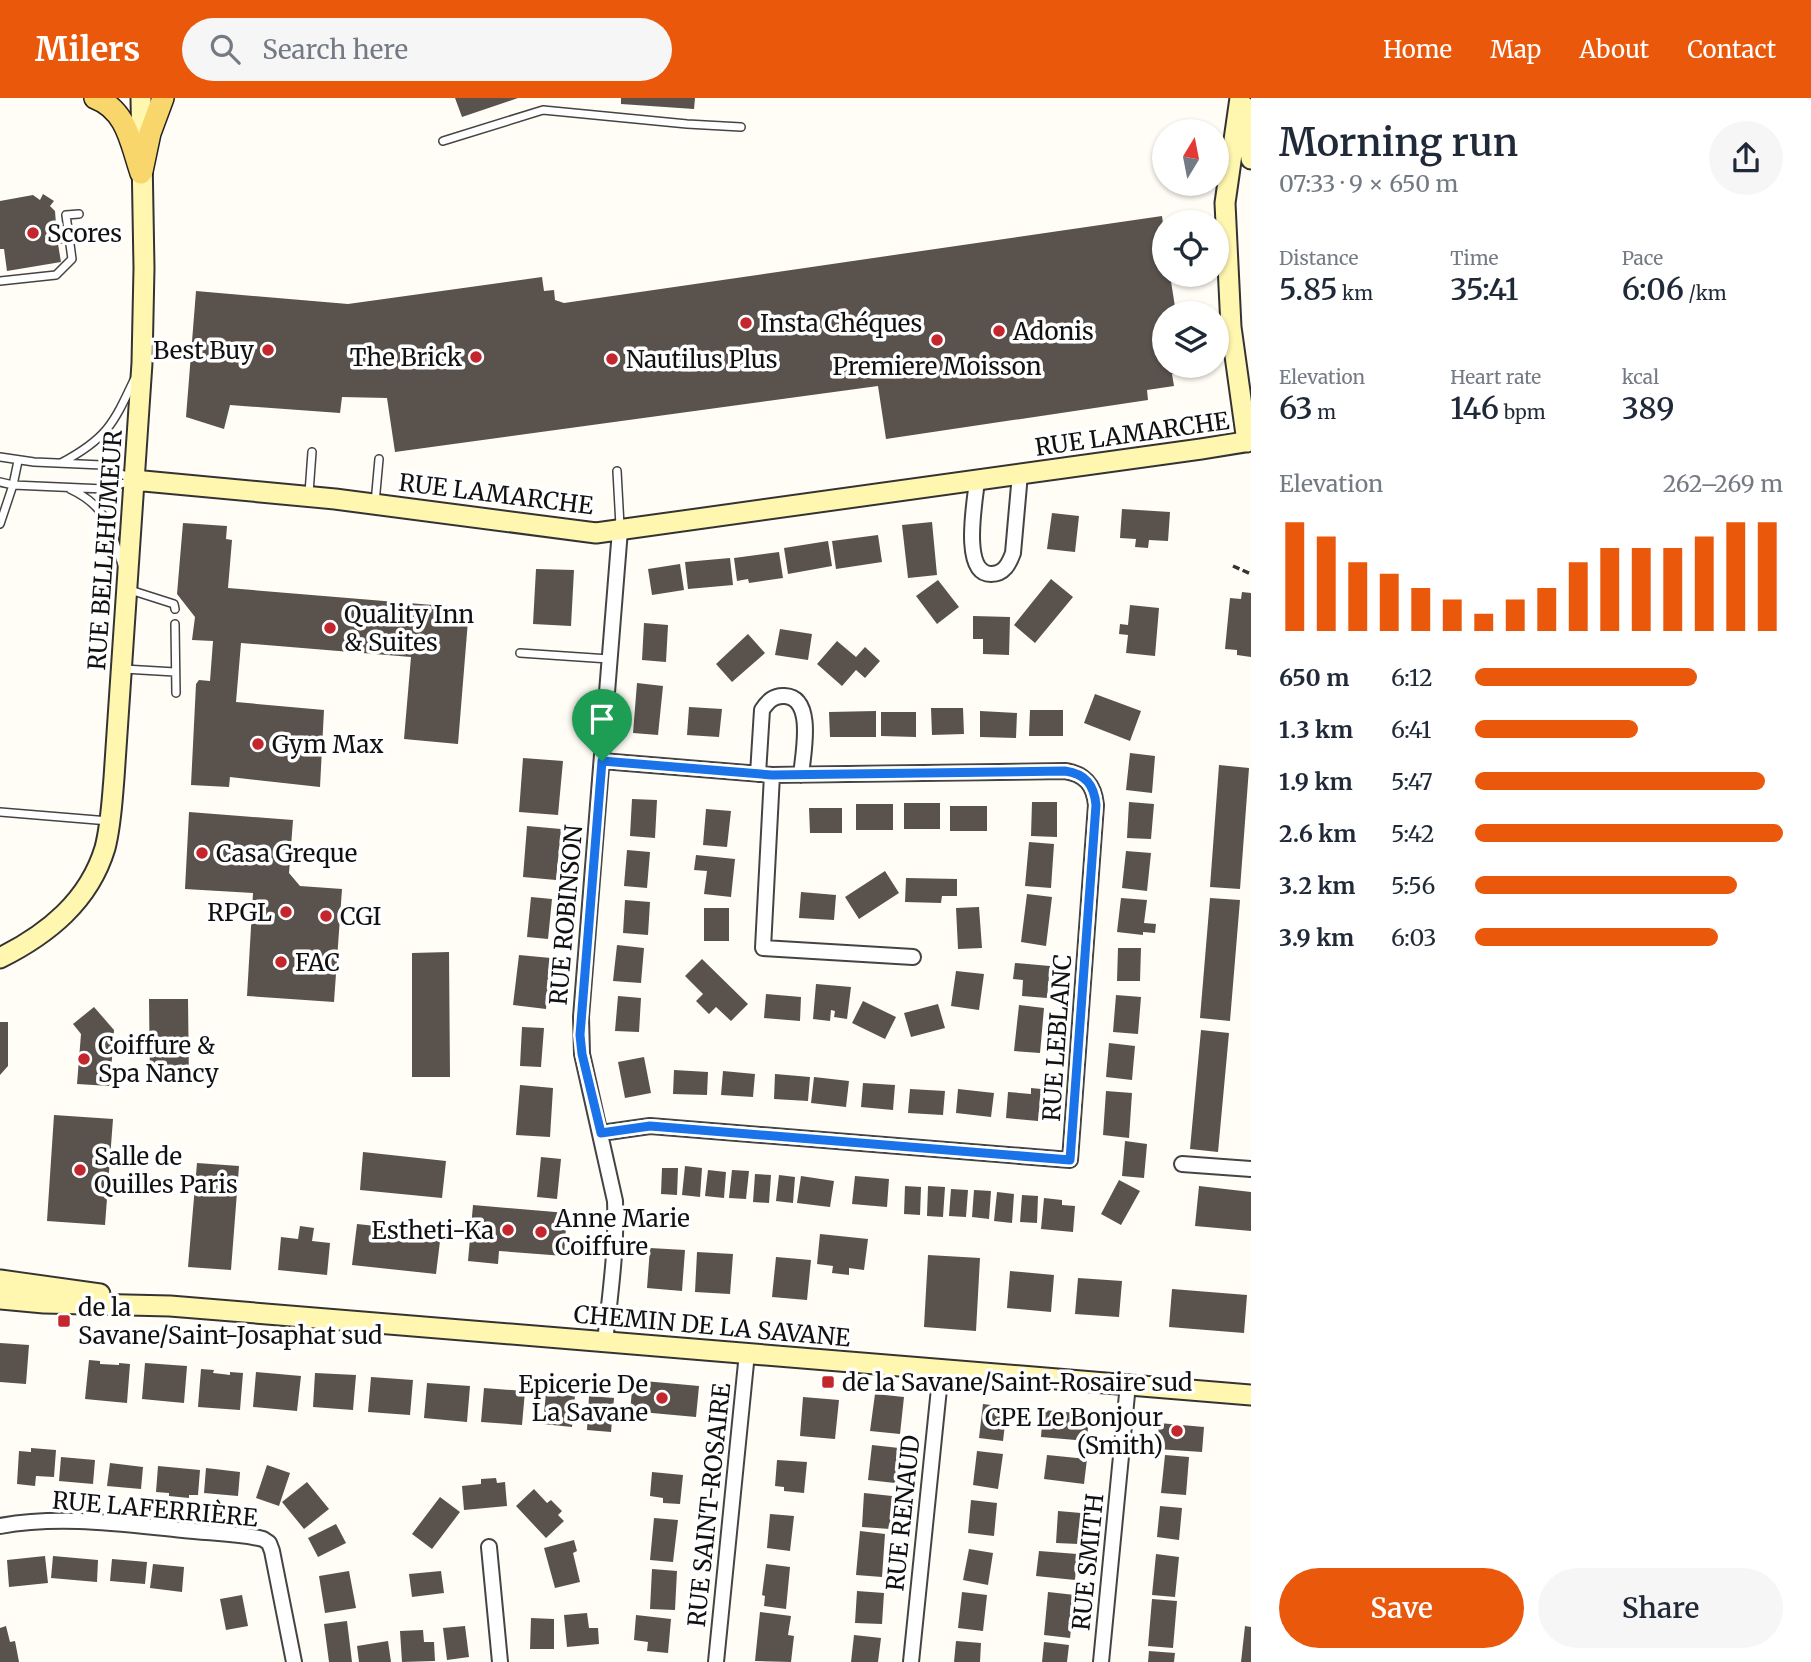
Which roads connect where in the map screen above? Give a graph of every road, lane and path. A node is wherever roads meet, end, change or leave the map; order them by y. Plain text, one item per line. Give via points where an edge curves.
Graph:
1 (95, 98) edge
2 (141, 98) edge
3 (163, 98) edge
4 (1240, 98) edge
5 (1246, 98) edge
6 (741, 127) dead end
7 (443, 141) dead end
8 (1251, 159) edge
9 (141, 173) junction
10 (79, 214) dead end
11 (0, 281) edge
12 (142, 363) junction
13 (1249, 441) edge
14 (312, 452) dead end
15 (0, 457) edge
16 (379, 459) dead end
17 (18, 461) junction
18 (61, 463) junction
19 (617, 471) dead end
20 (1020, 474) junction
21 (133, 480) junction
22 (977, 481) junction
23 (0, 482) edge
24 (13, 485) junction
25 (63, 486) junction
26 (309, 496) junction
27 (375, 503) junction
28 (0, 524) edge
29 (620, 530) junction
30 (1233, 566) dead end
31 (1251, 574) edge
32 (127, 585) junction
33 (174, 609) dead end
34 (175, 624) dead end
35 (520, 653) dead end
36 (610, 660) junction
37 (121, 669) junction
38 (175, 672) junction
39 (176, 693) dead end
40 (602, 761) junction
41 (765, 774) junction
42 (801, 775) junction
43 (0, 812) edge
44 (110, 821) junction
45 (912, 957) dead end
46 (0, 958) edge
47 (601, 1133) junction
48 (1182, 1164) dead end
49 (1251, 1169) edge
50 (0, 1280) edge
51 (0, 1299) edge
52 (170, 1306) junction
53 (606, 1342) junction
54 (747, 1353) junction
55 (941, 1369) junction
56 (1128, 1384) junction
57 (1251, 1395) edge
58 (0, 1526) edge
59 (489, 1547) dead end
60 (294, 1662) edge
61 (500, 1662) edge
62 (716, 1662) edge
63 (911, 1662) edge
64 (1101, 1662) edge

1 - 9 main road via 124,121
2 - 9 street, RUE BELLEHUMEUR
3 - 9 main road
4 - 13 street via 1225,214 1231,327
5 - 8 street
6 - 7 lane via 543,110
9 - 12 street, RUE BELLEHUMEUR
10 - 11 lane via 66,215 72,259 56,275
12 - 18 lane via 114,422 95,443
12 - 21 street, RUE BELLEHUMEUR
13 - 20 street, RUE LAMARCHE
14 - 26 lane
15 - 17 lane
16 - 27 lane
17 - 18 lane
17 - 24 lane
18 - 21 lane via 102,464
19 - 29 lane
20 - 22 street, RUE LAMARCHE
20 - 22 street, RUE LAMARCHE via 1013,553 1003,571 996,574 980,571 974,561
21 - 25 lane via 104,489
21 - 26 street, RUE LAMARCHE
21 - 32 street, RUE BELLEHUMEUR
22 - 29 street, RUE LAMARCHE
23 - 24 lane
24 - 25 lane
24 - 28 lane
25 - 32 lane via 90,501 106,518
26 - 27 street, RUE LAMARCHE
27 - 29 street, RUE LAMARCHE via 584,532
29 - 36 street, RUE ROBINSON
30 - 31 path
32 - 33 lane via 174,604
32 - 37 street, RUE BELLEHUMEUR
34 - 38 lane
35 - 36 lane
36 - 40 street, RUE ROBINSON
37 - 38 lane
37 - 44 street, RUE BELLEHUMEUR
38 - 39 lane
40 - 41 street, RUE LEBLANC
40 - 47 street, RUE ROBINSON via 580,1035
41 - 42 street, RUE LEBLANC
41 - 42 street via 762,710 768,701 789,696 800,703 804,713
41 - 45 street via 763,948
42 - 47 street, RUE LEBLANC via 1065,771 1075,772 1091,785 1096,805 1070,1160 650,1126
43 - 44 lane
44 - 46 street, RUE BELLEHUMEUR via 98,866 75,903 44,933
47 - 53 street, RUE ROBINSON via 616,1217
48 - 49 street
50 - 52 street, CHEMIN DE LA SAVANE
51 - 52 street, CHEMIN DE LA SAVANE
52 - 53 street, CHEMIN DE LA SAVANE
53 - 54 street, CHEMIN DE LA SAVANE
54 - 55 street, CHEMIN DE LA SAVANE
54 - 62 street, RUE SAINT-ROSAIRE
55 - 56 street, CHEMIN DE LA SAVANE
55 - 63 street, RUE RENAUD
56 - 57 street, CHEMIN DE LA SAVANE
56 - 64 street, RUE SMITH
58 - 60 street, RUE LAFERRIÈRE via 59,1520 263,1539 272,1551
59 - 61 street

